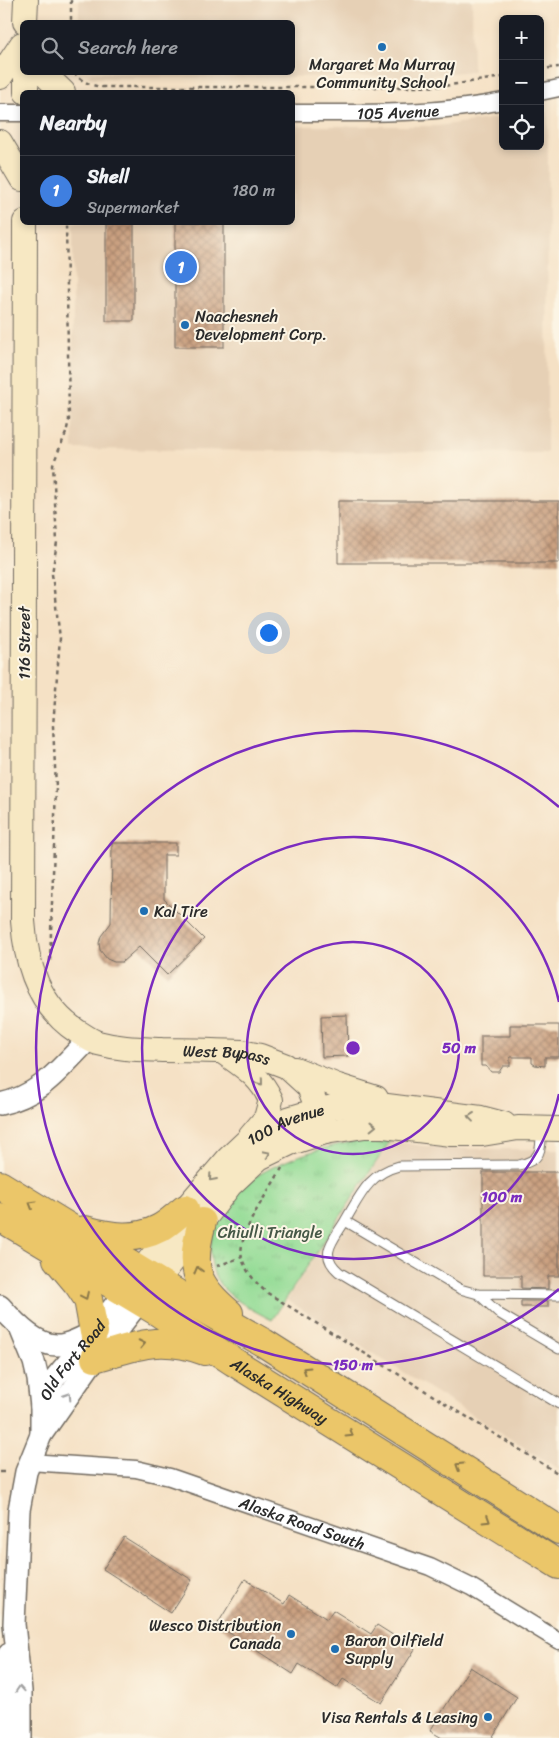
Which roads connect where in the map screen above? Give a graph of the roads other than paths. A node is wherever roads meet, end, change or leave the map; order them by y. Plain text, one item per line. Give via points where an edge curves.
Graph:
1 (26, 0) edge
2 (26, 20) edge
3 (20, 47) edge
4 (26, 75) edge
5 (45, 75) edge
6 (0, 77) edge
7 (559, 88) edge
8 (26, 90) edge
9 (61, 90) edge
10 (544, 91) edge
11 (499, 102) edge
12 (0, 113) edge
13 (20, 113) edge
14 (295, 113) edge
15 (0, 142) edge
16 (20, 176) edge
17 (25, 225) edge
18 (89, 1039) junction
19 (222, 1051) junction
20 (286, 1066) junction
21 (0, 1104) edge
22 (419, 1109) junction
23 (318, 1110) junction
24 (518, 1128) junction
25 (550, 1129) edge
26 (325, 1132) junction
27 (246, 1142) junction
28 (0, 1185) edge
29 (194, 1215) junction
30 (0, 1217) edge
31 (345, 1222) junction
32 (64, 1224) junction
33 (45, 1244) junction
34 (150, 1276) junction
35 (478, 1294) junction
36 (559, 1295) edge
37 (132, 1296) junction
38 (0, 1306) edge
39 (20, 1328) junction
40 (264, 1344) junction
41 (95, 1345) junction
42 (559, 1349) edge
43 (234, 1362) junction
44 (559, 1404) edge
45 (41, 1407) junction
46 (41, 1435) junction
47 (29, 1462) junction
48 (559, 1530) edge
49 (559, 1565) edge
50 (14, 1624) junction
51 (559, 1641) edge
52 (3, 1738) edge
53 (21, 1738) edge

1 - 2 main road
3 - 6 main road
4 - 8 main road
5 - 9 main road
7 - 10 street
11 - 14 street, 105 Avenue via 400,113
12 - 13 street
15 - 16 main road
17 - 18 main road, 116 Street via 24,943 30,967 46,1001 59,1017
18 - 19 main road, West Bypass via 129,1049
18 - 21 street via 42,1086 17,1100
19 - 20 main road, West Bypass via 260,1056
19 -> 27 main road via 262,1082 271,1100 266,1118
20 - 22 main road via 366,1095
20 - 23 main road, West Bypass via 309,1088
22 - 23 main road, 100 Avenue via 353,1105
24 -> 22 main road, 100 Avenue via 481,1118
23 - 26 main road, West Bypass
23 - 27 main road, 100 Avenue via 286,1120
24 - 25 main road, 100 Avenue
26 -> 24 main road, 100 Avenue via 384,1126 451,1134 482,1134
25 - 31 lane via 538,1157 530,1163 399,1166 386,1170 368,1182
29 -> 26 main road, 100 Avenue via 259,1158 290,1143
27 -> 29 main road, 100 Avenue via 228,1159
32 -> 28 highway, Alaska Highway
29 - 32 highway via 143,1235 126,1237 102,1235
29 - 34 main road, 100 Avenue
40 -> 29 highway via 213,1300 202,1286 195,1258
30 - 33 highway, Alaska Highway
31 - 35 lane via 460,1289
31 - 44 lane via 329,1246 328,1258 339,1272
32 - 34 highway, Alaska Highway
33 - 37 highway, Alaska Highway
33 -> 41 highway via 88,1299
34 - 37 main road, 100 Avenue
34 - 40 highway, Alaska Highway
35 - 36 lane
35 - 42 lane via 500,1314
37 - 41 street, Old Fort Road
37 - 43 highway, Alaska Highway
38 - 39 street
39 - 41 street via 51,1345
39 - 45 street via 34,1362
48 -> 40 highway, Alaska Highway
41 -> 43 highway via 169,1342 185,1344
41 - 45 street, Old Fort Road via 56,1378
46 -> 41 street, Old Fort Road
43 -> 49 highway, Alaska Highway
45 - 46 street, Old Fort Road
46 - 47 street, Old Fort Road
47 - 50 street, Old Fort Road via 19,1510
47 - 51 street, Alaska Road South via 136,1469 170,1476 430,1567 471,1587
50 - 52 street, Old Fort Road via 4,1690
53 -> 50 street, Old Fort Road via 21,1692

